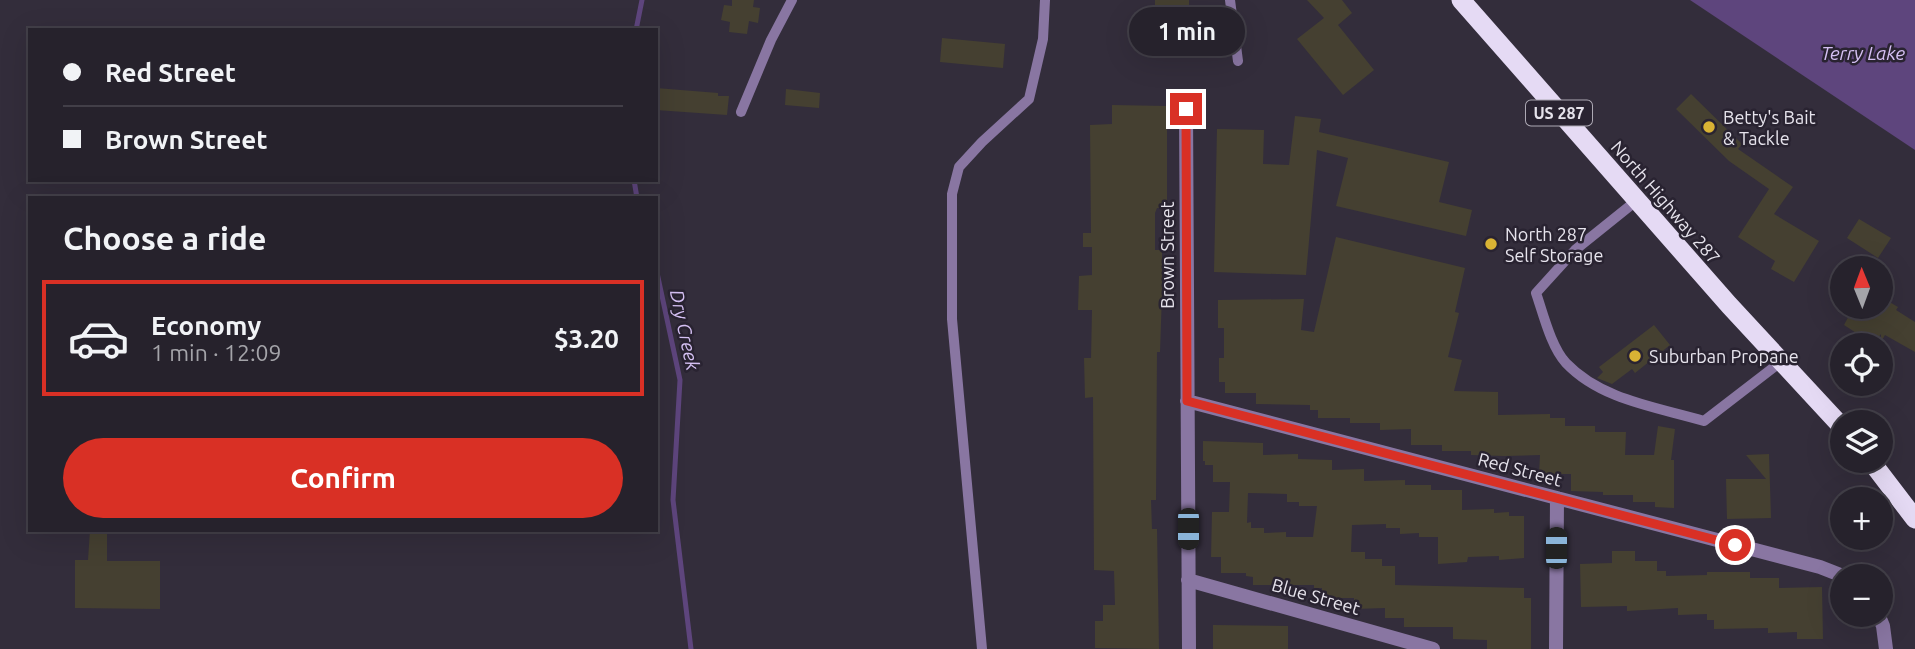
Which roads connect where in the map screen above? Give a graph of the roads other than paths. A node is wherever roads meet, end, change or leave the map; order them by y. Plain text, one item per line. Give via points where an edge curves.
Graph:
1 (792, 0) edge
2 (1045, 0) edge
3 (1230, 0) edge
4 (1461, 0) edge
5 (1238, 61) dead end
6 (1186, 109) dead end
7 (741, 112) dead end
8 (1636, 201) junction
9 (1783, 361) junction
10 (1187, 401) junction
11 (1830, 413) edge
12 (1880, 473) edge
13 (1557, 498) junction
14 (1915, 519) edge
15 (1830, 571) edge
16 (1188, 580) junction
17 (1883, 627) edge
18 (982, 649) edge
19 (1189, 649) edge
20 (1433, 649) edge
21 (1556, 649) edge
22 (1886, 649) edge

1 - 7 lane
2 - 18 lane via 1043,39 1029,99 959,167 952,194 952,319
3 - 5 lane
4 - 8 highway, North Highway 287 / US 287
6 - 10 street, Brown Street
8 - 9 highway, North Highway 287 / US 287
8 - 9 lane via 1575,250 1536,293 1564,361 1602,391 1704,421
9 - 11 highway, North Highway 287 / US 287
10 - 13 street, Red Street
10 - 16 street, Brown Street
12 - 14 highway
13 - 15 street, Red Street
13 - 21 street
16 - 19 street, Brown Street
16 - 20 street, Blue Street
17 - 22 street

